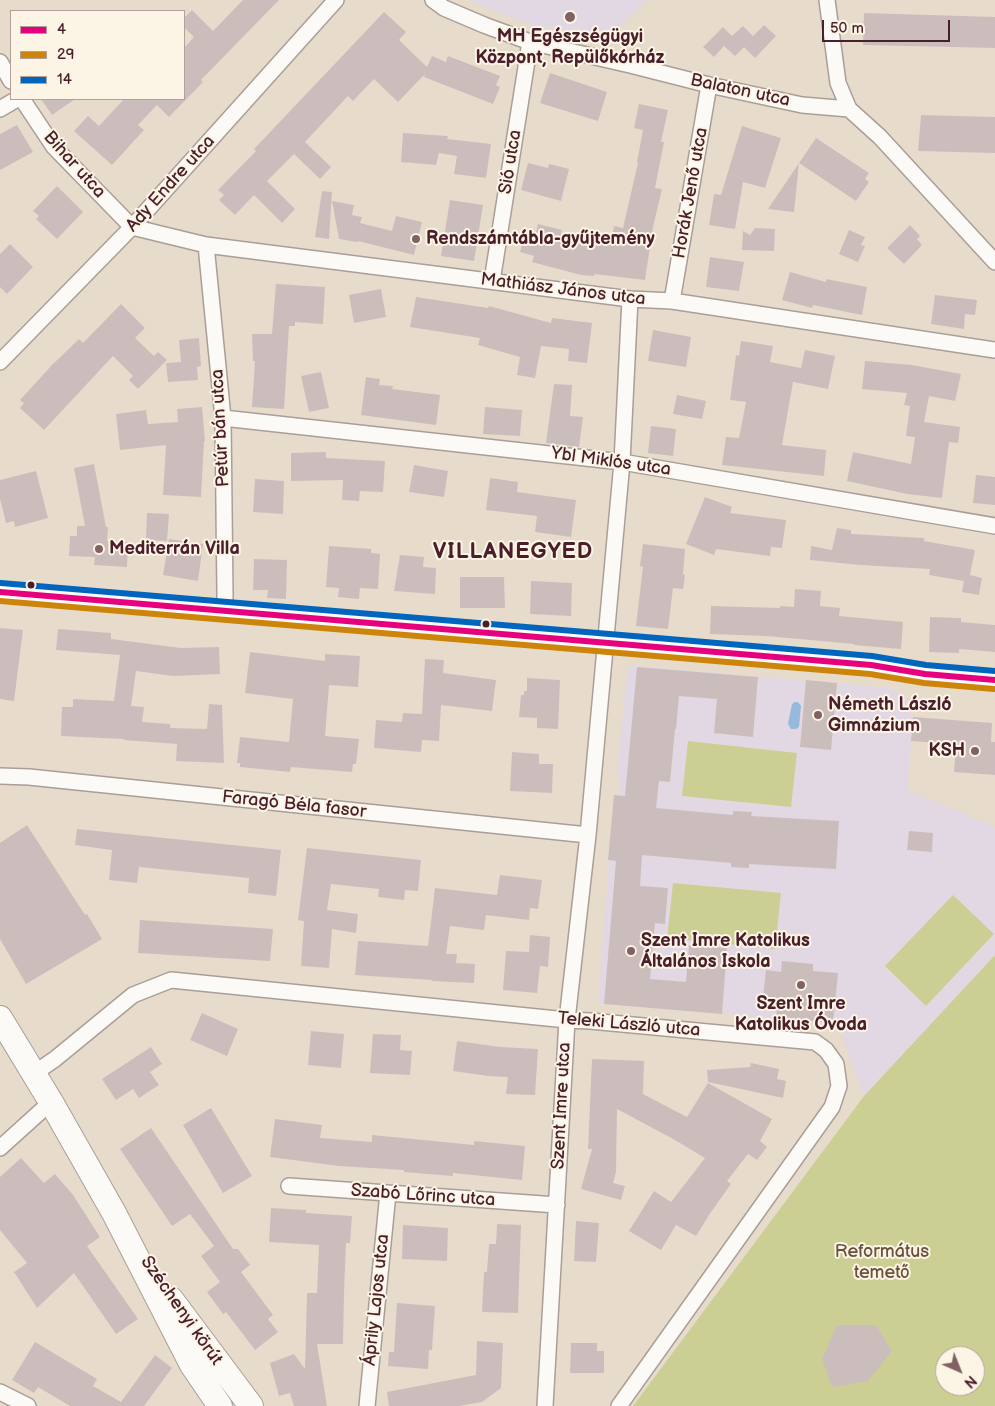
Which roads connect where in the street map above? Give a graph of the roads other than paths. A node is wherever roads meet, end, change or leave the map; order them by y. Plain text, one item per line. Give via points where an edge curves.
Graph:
1 (336, 0) edge
2 (433, 0) edge
3 (827, 0) edge
4 (530, 42) junction
5 (0, 62) edge
6 (10, 79) edge
7 (709, 85) junction
8 (15, 100) edge
9 (23, 100) edge
10 (0, 109) edge
11 (849, 109) junction
12 (132, 227) junction
13 (206, 245) junction
14 (995, 262) edge
15 (492, 281) junction
16 (630, 299) junction
17 (672, 301) junction
18 (995, 350) edge
19 (0, 362) edge
20 (223, 418) junction
21 (622, 462) junction
22 (995, 526) edge
23 (0, 592) edge
24 (224, 611) junction
25 (606, 643) junction
26 (995, 680) edge
27 (0, 776) edge
28 (588, 835) junction
29 (0, 1018) edge
30 (567, 1020) junction
31 (33, 1074) junction
32 (50, 1102) junction
33 (0, 1148) edge
34 (289, 1186) dead end
35 (388, 1193) junction
36 (556, 1205) junction
37 (114, 1213) junction
38 (192, 1364) junction
39 (0, 1392) edge
40 (28, 1406) edge
41 (208, 1406) edge
42 (220, 1406) edge
43 (251, 1406) edge
44 (367, 1406) edge
45 (545, 1406) edge
46 (619, 1406) edge

1 - 12 street, Ady Endre utca
2 - 4 street, Balaton utca via 444,8
3 - 11 street via 838,83
4 - 7 street, Balaton utca
4 - 15 street, Sió utca
5 - 6 street
7 - 11 street, Balaton utca via 802,105
7 - 17 street, Horák Jenő utca
8 - 10 street
9 - 12 street, Bihar utca via 54,147
11 - 14 street via 880,137
12 - 13 street, Mathiász János utca
12 - 19 street, Ady Endre utca
13 - 15 street, Mathiász János utca
13 - 20 street, Petúr bán utca
15 - 16 street, Mathiász János utca
16 - 17 street, Mathiász János utca
16 - 21 street, Szent Imre utca
17 - 18 street, Mathiász János utca
20 - 21 street, Ybl Miklós utca
20 - 24 street, Petúr bán utca
21 - 22 street, Ybl Miklós utca
21 - 25 street, Szent Imre utca
23 - 24 street
24 - 25 street
25 - 26 street via 870,665
25 - 28 street, Szent Imre utca
27 - 28 street, Faragó Béla fasor
28 - 30 street, Szent Imre utca
29 - 31 main road, Széchenyi körút
30 - 31 street, Teleki László utca via 171,980 133,995 55,1060
30 - 36 street, Szent Imre utca
30 - 46 street, Teleki László utca via 815,1042 836,1064 839,1086 832,1107
31 - 32 main road, Széchenyi körút
32 - 33 street
32 - 37 main road, Széchenyi körút
34 - 35 street, Szabó Lőrinc utca
35 - 36 street, Szabó Lőrinc utca
35 - 44 street, Áprily Lajos utca
36 - 45 street, Szent Imre utca
37 - 38 main road, Széchenyi körút
37 - 43 main road, Széchenyi körút via 162,1287
38 - 41 street
38 - 42 main road, Széchenyi körút
39 - 40 street

